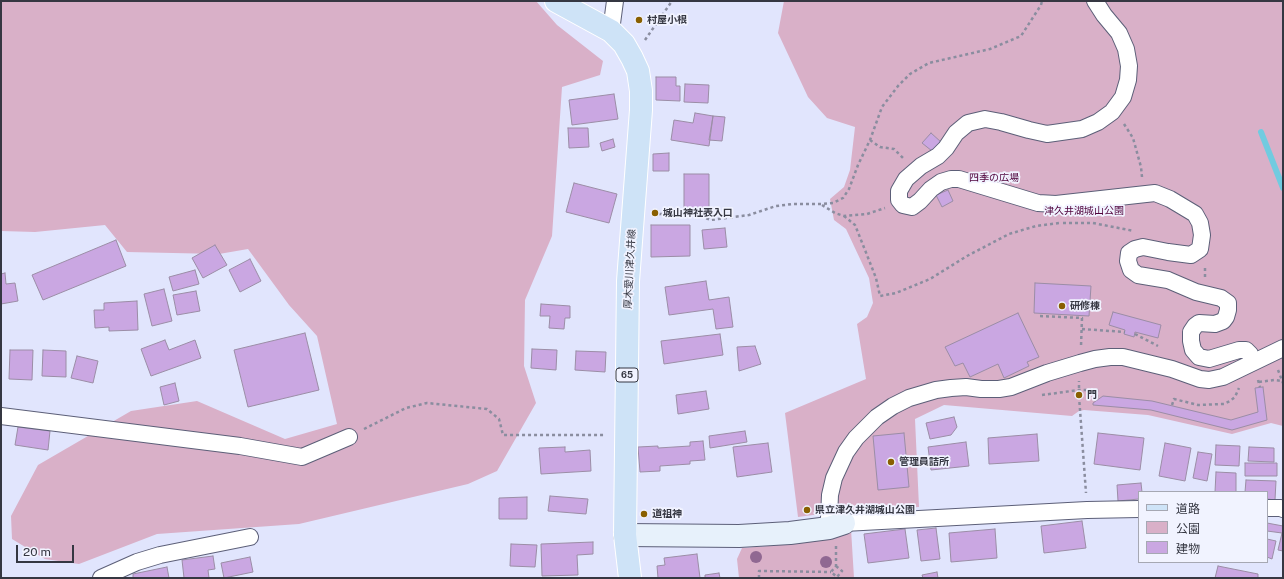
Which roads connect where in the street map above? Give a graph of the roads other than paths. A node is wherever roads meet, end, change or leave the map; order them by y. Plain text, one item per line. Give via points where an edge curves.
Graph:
1 (556, 1) edge
2 (615, 1) edge
3 (1095, 1) edge
4 (611, 30) junction
5 (1282, 349) edge
6 (1253, 362) junction
7 (1, 416) edge
8 (349, 436) road end
9 (1268, 508) edge
10 (1138, 509) edge
11 (1283, 509) edge
12 (834, 523) junction
13 (625, 535) junction
14 (250, 536) dead end
15 (117, 574) edge
16 (101, 578) edge
17 (630, 578) edge

1 - 4 main road, 厚木愛川津久井線 / 65
2 - 4 street
3 - 6 street via 1118,33 1126,49 1129,66 1123,97 1112,112 1082,129 1048,134 1001,122 985,120 968,123 956,133 938,156 906,179 899,191 899,200 903,205 912,207 931,189 951,179 959,179 1038,203 1056,204 1155,193 1170,199 1195,214 1202,235 1200,249 1191,255 1144,247 1134,249 1129,254 1131,270 1138,275 1168,280 1196,292 1221,298 1228,303 1223,322 1200,323 1194,326 1191,332 1193,350 1199,357 1209,359 1246,350
4 - 13 main road, 厚木愛川津久井線 / 65 via 632,58 638,71 641,91 628,281
5 - 6 street
6 - 12 street via 1223,377 1209,380 1123,357 1110,357 1080,363 1011,387 936,390 909,398 877,417 856,438 839,466 830,495
7 - 8 street via 240,446 302,457
9 - 11 street
10 - 12 street
12 - 13 street via 790,533 739,536
13 - 17 main road, 厚木愛川津久井線 / 65
14 - 15 street via 160,555
15 - 16 street

